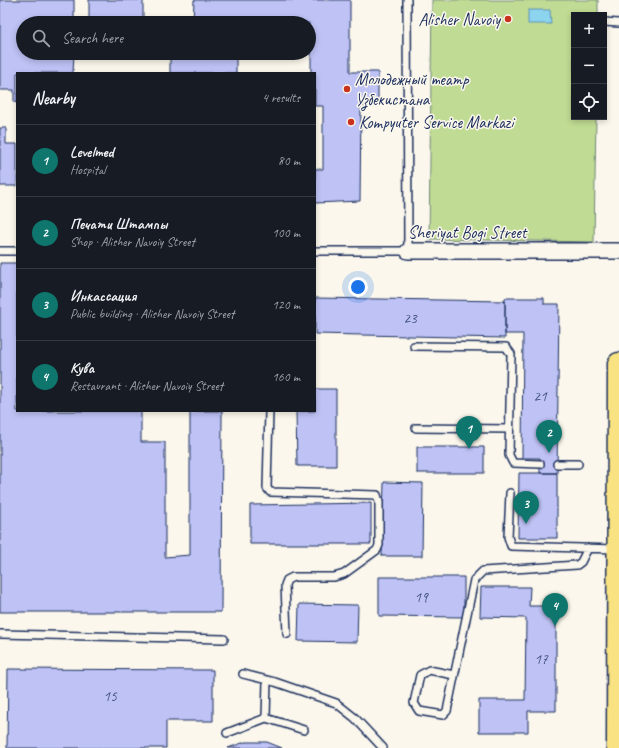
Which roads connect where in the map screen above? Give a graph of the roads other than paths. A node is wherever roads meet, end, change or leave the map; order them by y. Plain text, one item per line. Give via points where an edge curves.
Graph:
1 (407, 0) edge
2 (607, 22) edge
3 (619, 22) edge
4 (16, 250) edge
5 (0, 251) edge
6 (316, 251) edge
7 (408, 251) junction
8 (619, 251) edge
9 (414, 346) dead end
10 (619, 364) edge
11 (269, 412) edge
12 (416, 428) dead end
13 (509, 429) junction
14 (540, 464) dead end
15 (557, 464) dead end
16 (578, 464) dead end
17 (510, 493) dead end
18 (588, 548) junction
19 (618, 549) edge
20 (0, 634) edge
21 (287, 634) dead end
22 (224, 639) dead end
23 (243, 674) dead end
24 (454, 675) junction
25 (268, 680) junction
26 (266, 718) junction
27 (304, 730) dead end
28 (227, 733) dead end
29 (383, 748) edge
30 (618, 748) edge

1 - 7 lane
2 - 3 lane
4 - 5 lane
6 - 7 lane, Sheriyat Bogi Street
7 - 8 street, Sheriyat Bogi Street
9 - 13 lane via 506,347 511,354
10 - 19 main road
11 - 21 lane via 267,488 270,492 377,495 379,502 377,550 344,574 334,577 292,577 287,580
12 - 13 lane
13 - 14 lane via 509,455 513,463
15 - 16 lane
17 - 18 lane via 508,537 511,546
18 - 19 lane
18 - 24 lane via 577,565 496,569 483,571 478,575 474,580
19 - 30 main road
20 - 22 lane
23 - 25 lane
24 - 24 lane via 445,713 443,715 419,711 414,702 420,675 429,670
25 - 26 lane
25 - 29 lane via 336,703 355,718
26 - 27 lane
26 - 28 lane

